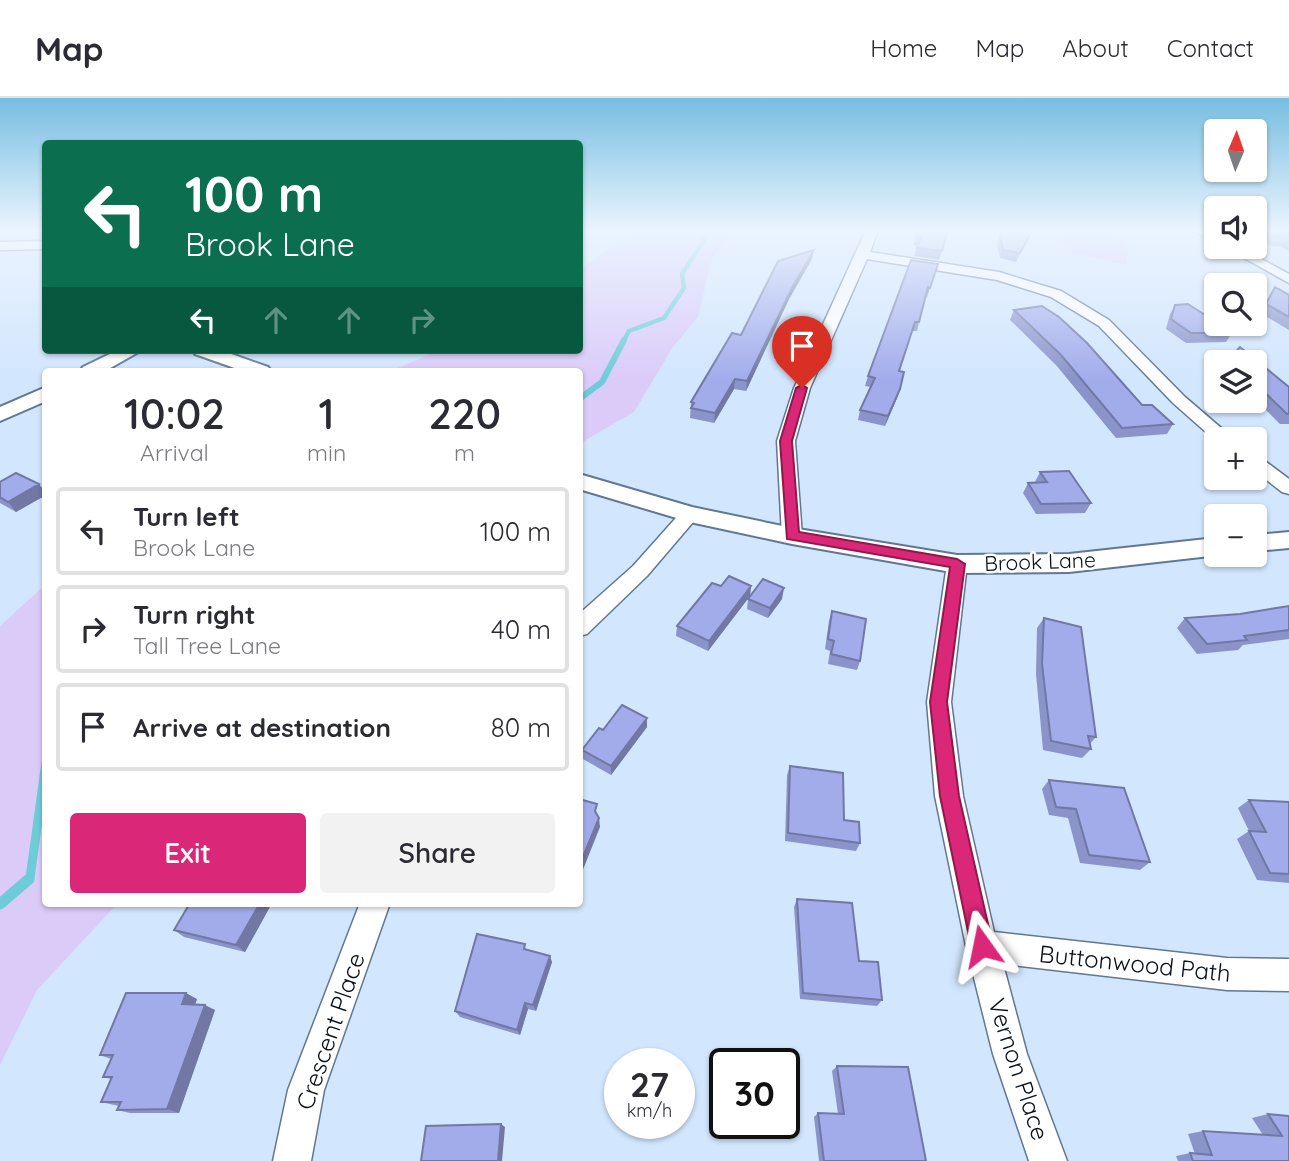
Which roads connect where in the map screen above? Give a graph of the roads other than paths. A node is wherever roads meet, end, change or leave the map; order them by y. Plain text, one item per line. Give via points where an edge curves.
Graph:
1 (852, 280) edge
2 (1010, 280) edge
3 (126, 354) edge
4 (213, 354) edge
5 (96, 368) edge
6 (253, 368) edge
7 (42, 395) edge
8 (0, 415) edge
9 (1211, 427) edge
10 (1267, 471) edge
11 (583, 482) edge
12 (1289, 488) edge
13 (690, 514) junction
14 (792, 536) junction
15 (1289, 540) edge
16 (1267, 542) edge
17 (1204, 548) edge
18 (957, 564) junction
19 (583, 624) edge
20 (374, 907) edge
21 (982, 946) junction
22 (1289, 975) edge
23 (292, 1161) edge
24 (1048, 1161) edge

1 - 14 street via 802,388 786,441
2 - 9 street via 1056,294 1104,323
3 - 5 street
4 - 6 street
7 - 8 street
10 - 12 street
11 - 13 street, Brook Lane
13 - 14 street, Brook Lane
13 - 19 street via 640,571
14 - 18 street, Brook Lane
15 - 16 street
17 - 18 street, Brook Lane via 1069,563
18 - 21 street, Vernon Place via 939,702 949,796
20 - 23 street, Crescent Place via 306,1090
21 - 22 street, Buttonwood Path via 1227,974
21 - 24 street, Vernon Place via 1010,1054

